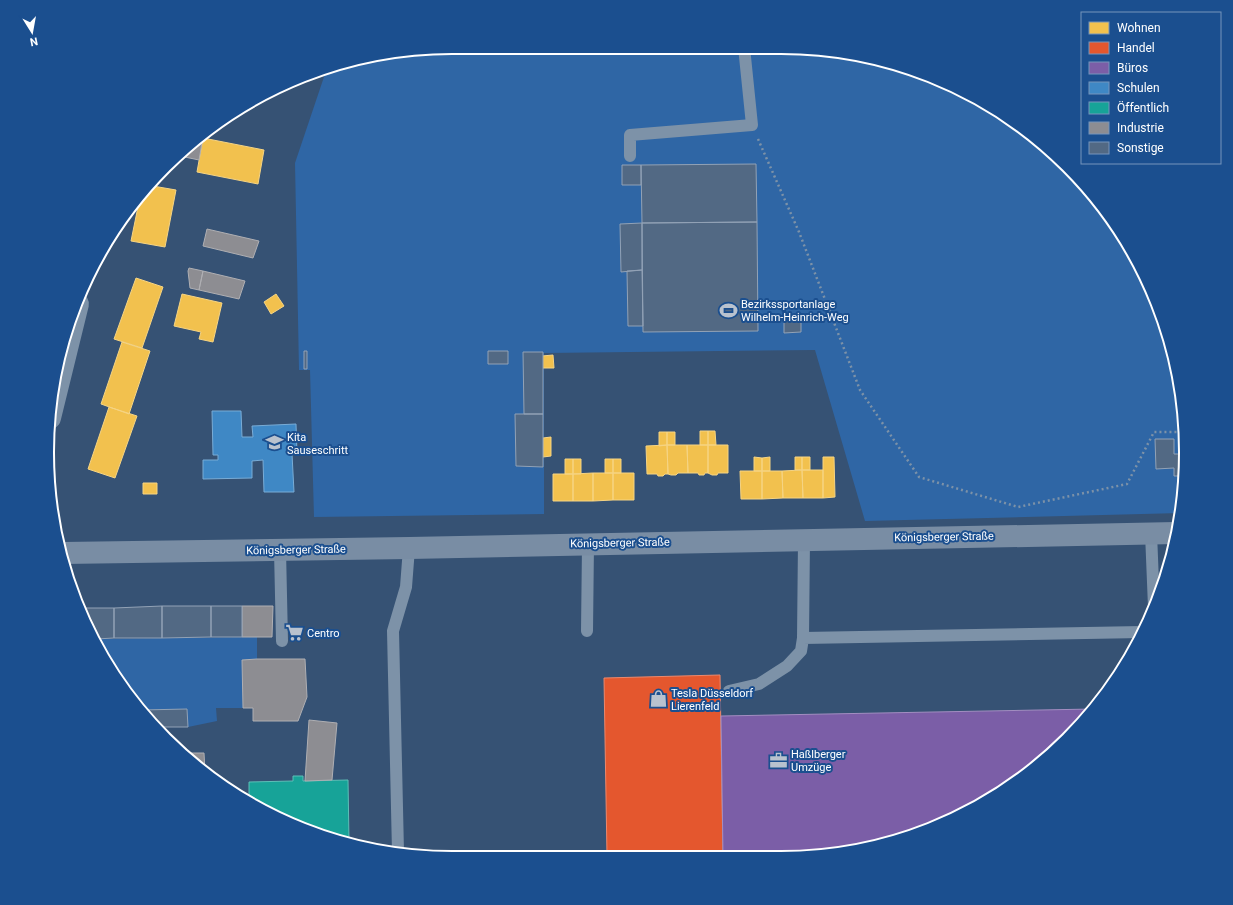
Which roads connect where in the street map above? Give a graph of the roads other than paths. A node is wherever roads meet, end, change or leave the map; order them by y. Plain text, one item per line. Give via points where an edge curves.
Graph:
1 (745, 54) edge
2 (630, 156) dead end
3 (1151, 533) junction
4 (1170, 533) edge
5 (804, 540) junction
6 (588, 544) junction
7 (409, 548) junction
8 (280, 550) junction
9 (67, 553) edge
10 (1153, 593) edge
11 (588, 631) dead end
12 (1136, 632) edge
13 (803, 638) junction
14 (282, 641) dead end
15 (729, 691) dead end
16 (398, 848) edge

1 - 2 lane via 752,125 630,136
3 - 4 main road, Königsberger Straße
3 - 5 main road, Königsberger Straße
3 - 10 lane
5 - 6 main road, Königsberger Straße
5 - 13 lane
6 - 7 main road, Königsberger Straße
6 - 11 lane
7 - 8 main road, Königsberger Straße
7 - 16 lane via 406,588 394,631
8 - 9 main road, Königsberger Straße
8 - 14 lane
12 - 13 lane
13 - 15 lane via 802,652 788,666 759,684

